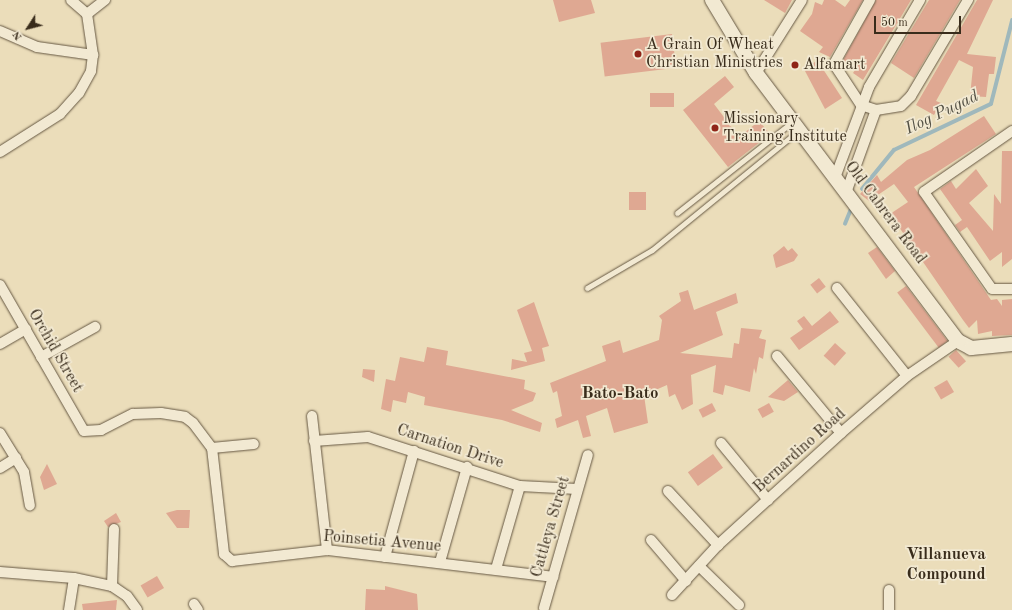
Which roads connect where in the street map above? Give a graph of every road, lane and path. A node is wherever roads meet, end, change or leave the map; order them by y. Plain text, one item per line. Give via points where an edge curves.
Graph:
1 (72, 0) edge
2 (105, 0) edge
3 (712, 0) edge
4 (802, 0) edge
5 (870, 0) edge
6 (920, 0) edge
7 (968, 0) edge
8 (87, 14) junction
9 (0, 31) edge
10 (93, 55) junction
11 (756, 73) junction
12 (861, 105) junction
13 (876, 110) junction
14 (797, 125) junction
15 (1012, 131) edge
16 (0, 152) edge
17 (836, 175) junction
18 (847, 190) junction
19 (677, 213) dead end
20 (0, 285) edge
21 (587, 288) dead end
22 (837, 288) dead end
23 (1012, 289) edge
24 (95, 327) dead end
25 (26, 329) junction
26 (958, 341) junction
27 (0, 344) edge
28 (1012, 344) edge
29 (777, 356) dead end
30 (41, 357) junction
31 (907, 376) junction
32 (312, 416) dead end
33 (0, 433) edge
34 (841, 433) junction
35 (314, 441) junction
36 (721, 443) dead end
37 (254, 444) dead end
38 (212, 448) junction
39 (414, 451) junction
40 (588, 455) dead end
41 (16, 458) junction
42 (0, 468) edge
43 (467, 468) junction
44 (520, 486) junction
45 (577, 489) junction
46 (668, 491) dead end
47 (768, 500) junction
48 (30, 505) dead end
49 (114, 529) dead end
50 (651, 540) dead end
51 (718, 545) junction
52 (327, 550) junction
53 (385, 556) junction
54 (440, 562) junction
55 (699, 566) junction
56 (496, 569) junction
57 (0, 572) edge
58 (552, 577) junction
59 (74, 578) junction
60 (686, 581) junction
61 (112, 586) junction
62 (889, 590) dead end
63 (672, 595) dead end
64 (739, 605) dead end
65 (544, 608) dead end
66 (69, 610) edge
67 (137, 610) edge
68 (889, 610) edge

1 - 8 street
2 - 8 street
3 - 11 street, Old Cabrera Road
4 - 11 street
5 - 12 street via 834,64
6 - 12 street
7 - 13 street via 911,96 901,106
8 - 10 street
9 - 10 street via 37,47
10 - 16 street via 90,71 79,93 60,114
11 - 14 street, Old Cabrera Road
12 - 13 street
12 - 17 street
13 - 18 street
14 - 17 street, Old Cabrera Road
14 - 19 lane
14 - 21 lane via 652,250
15 - 23 street via 927,187 926,197 988,285 997,290
17 - 18 street, Old Cabrera Road
18 - 26 street, Old Cabrera Road
20 - 25 street, Orchid Street
22 - 31 street
24 - 30 street
25 - 27 street
25 - 30 street, Orchid Street
26 - 28 street via 971,348
26 - 31 street, Bernardino Road
29 - 34 street
30 - 38 street, Orchid Street via 84,431 101,430 133,414 161,413 185,416
31 - 34 street, Bernardino Road
32 - 35 street
33 - 41 street
34 - 47 street, Bernardino Road
35 - 39 street, Carnation Drive via 368,437
35 - 52 street
36 - 47 street
37 - 38 street
38 - 52 street, Poinsetia Avenue via 224,554 232,561
39 - 43 street, Carnation Drive
39 - 53 street
40 - 45 street, Cattleya Street
41 - 42 street
41 - 48 street via 30,488
43 - 44 street, Carnation Drive
43 - 54 street
44 - 45 street, Carnation Drive
44 - 56 street
45 - 58 street, Cattleya Street
46 - 51 street
47 - 51 street, Bernardino Road
49 - 61 street
50 - 60 street
51 - 55 street, Bernardino Road
52 - 53 street, Poinsetia Avenue
53 - 54 street, Poinsetia Avenue
54 - 56 street, Poinsetia Avenue
55 - 60 street, Bernardino Road
55 - 64 street
56 - 58 street, Poinsetia Avenue
57 - 59 street
58 - 65 street, Cattleya Street
59 - 61 street
59 - 66 street
60 - 63 street, Bernardino Road
61 - 67 street via 127,596
62 - 68 street

